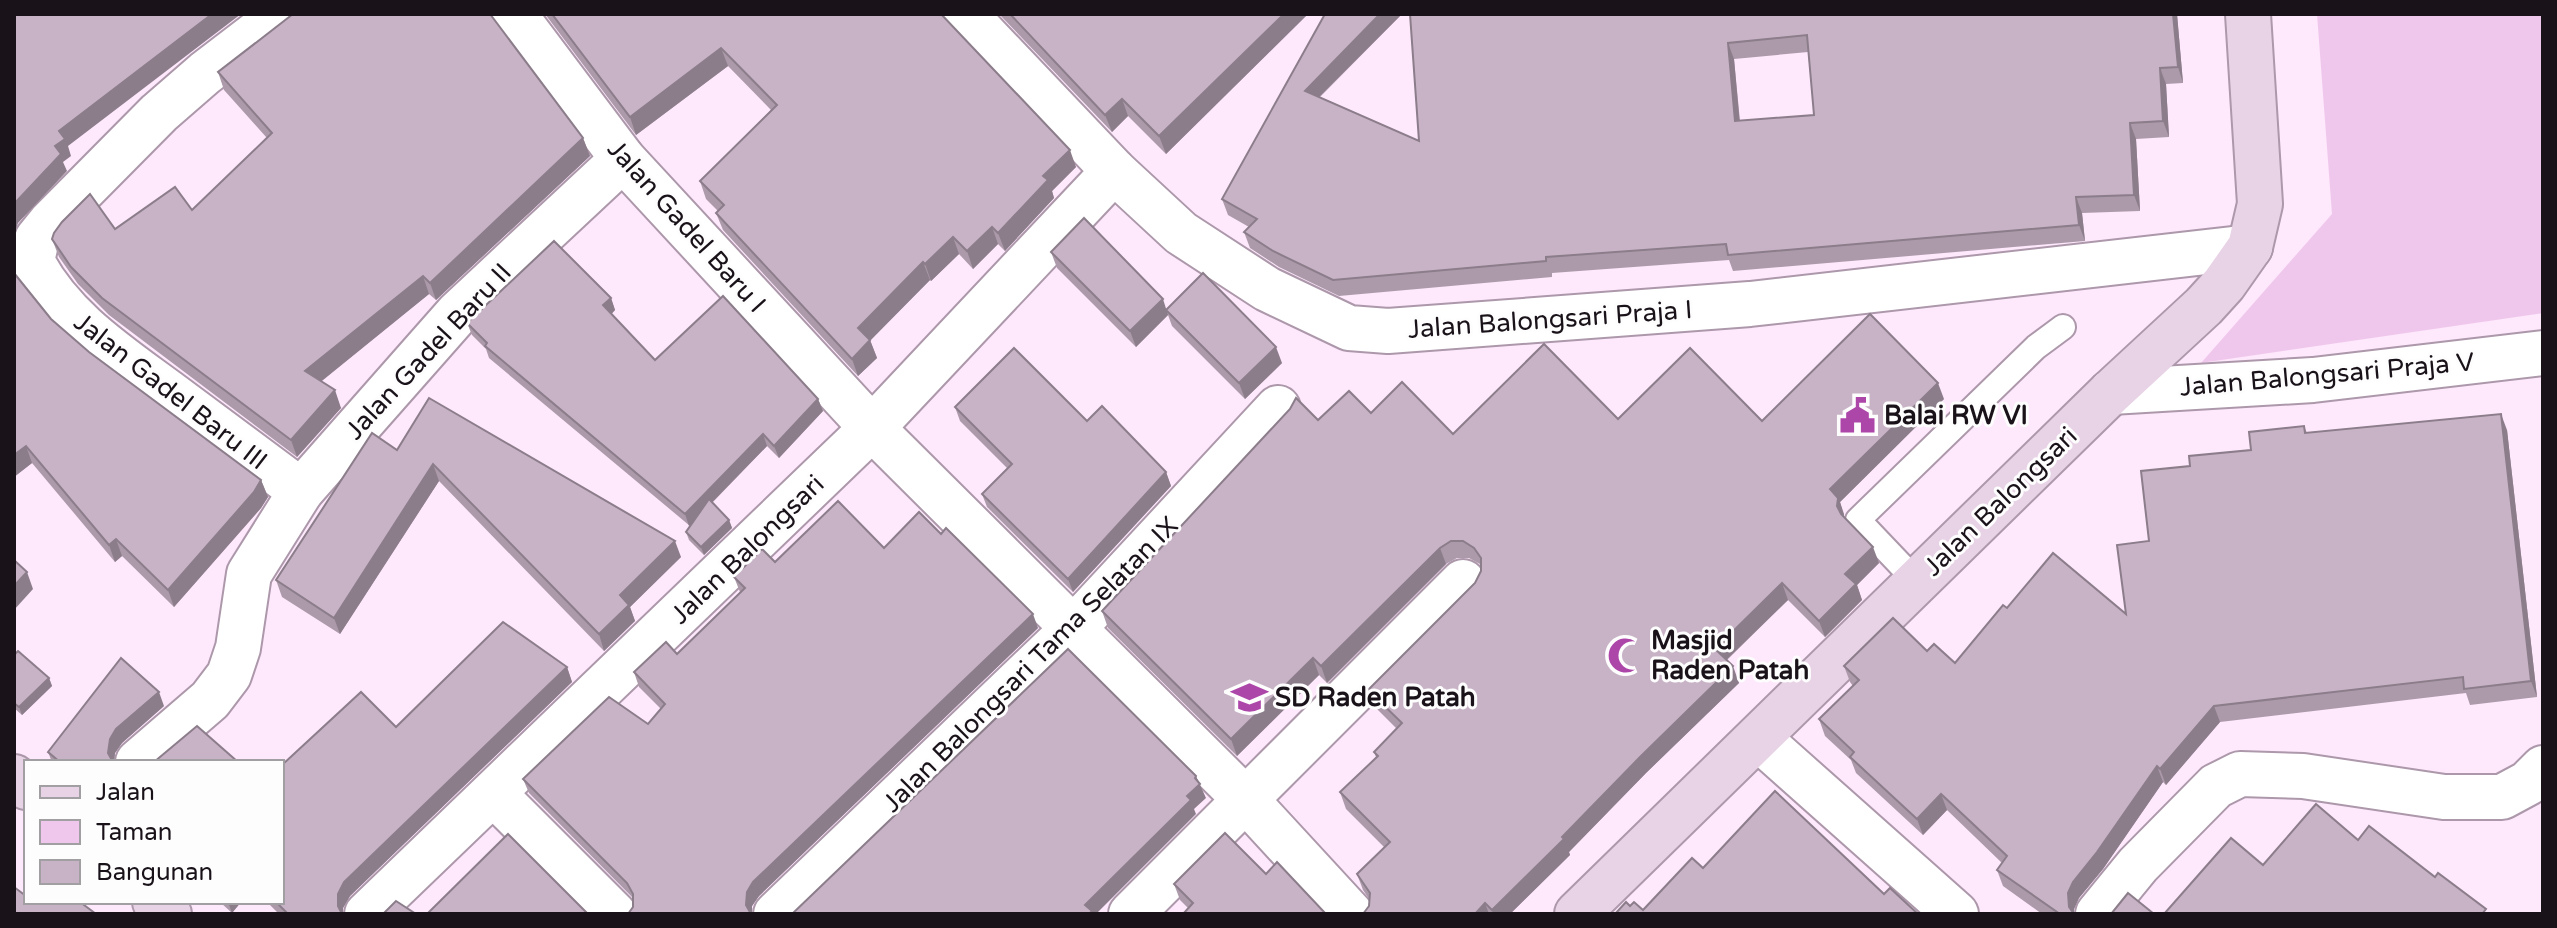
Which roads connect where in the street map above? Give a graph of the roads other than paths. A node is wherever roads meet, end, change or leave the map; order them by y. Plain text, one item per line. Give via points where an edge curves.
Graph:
1 (282, 14) edge
2 (514, 14) edge
3 (965, 14) edge
4 (2248, 14) edge
5 (623, 159) junction
6 (1114, 171) junction
7 (2250, 247) junction
8 (2063, 327) dead end
9 (2543, 353) edge
10 (2111, 392) junction
11 (1278, 408) dead end
12 (872, 428) junction
13 (301, 491) junction
14 (1463, 582) dead end
15 (1917, 582) junction
16 (1073, 629) junction
17 (1758, 738) junction
18 (140, 760) edge
19 (2543, 768) edge
20 (494, 794) junction
21 (1246, 800) junction
22 (367, 914) edge
23 (614, 914) edge
24 (776, 914) edge
25 (1131, 914) edge
26 (1351, 914) edge
27 (1577, 914) edge
28 (1956, 914) edge
29 (2098, 914) edge

1 - 13 street, Jalan Gadel Baru III via 159,113 50,223 37,239 32,261 67,311
2 - 5 street, Jalan Gadel Baru I
3 - 6 street, Jalan Balongsari Praja I
4 - 7 street, Jalan Balongsari via 2260,204
5 - 12 street, Jalan Gadel Baru I
5 - 13 street, Jalan Gadel Baru II via 458,313
6 - 7 street, Jalan Balongsari Praja I via 1181,233 1267,289 1349,328 1388,331 1750,304
6 - 12 street, Jalan Balongsari
7 - 10 street, Jalan Balongsari via 2185,326
8 - 15 lane via 1858,520
9 - 10 street, Jalan Balongsari Praja V via 2313,380
10 - 15 street, Jalan Balongsari
11 - 16 street, Jalan Balongsari Tama Selatan IX
12 - 16 street, Jalan Gadel Baru I
12 - 20 street, Jalan Balongsari
13 - 18 street, Jalan Gadel Baru II via 249,574 229,675 210,700
14 - 21 street
15 - 17 street, Jalan Balongsari
16 - 21 street, Jalan Gadel Baru I
16 - 24 street, Jalan Balongsari Tama Selatan IX
17 - 27 street, Jalan Balongsari
17 - 28 street
19 - 29 street via 2502,797 2444,797 2318,778 2240,774 2216,786
20 - 22 street, Jalan Balongsari
20 - 23 street
21 - 25 street
21 - 26 street, Jalan Gadel Baru I

